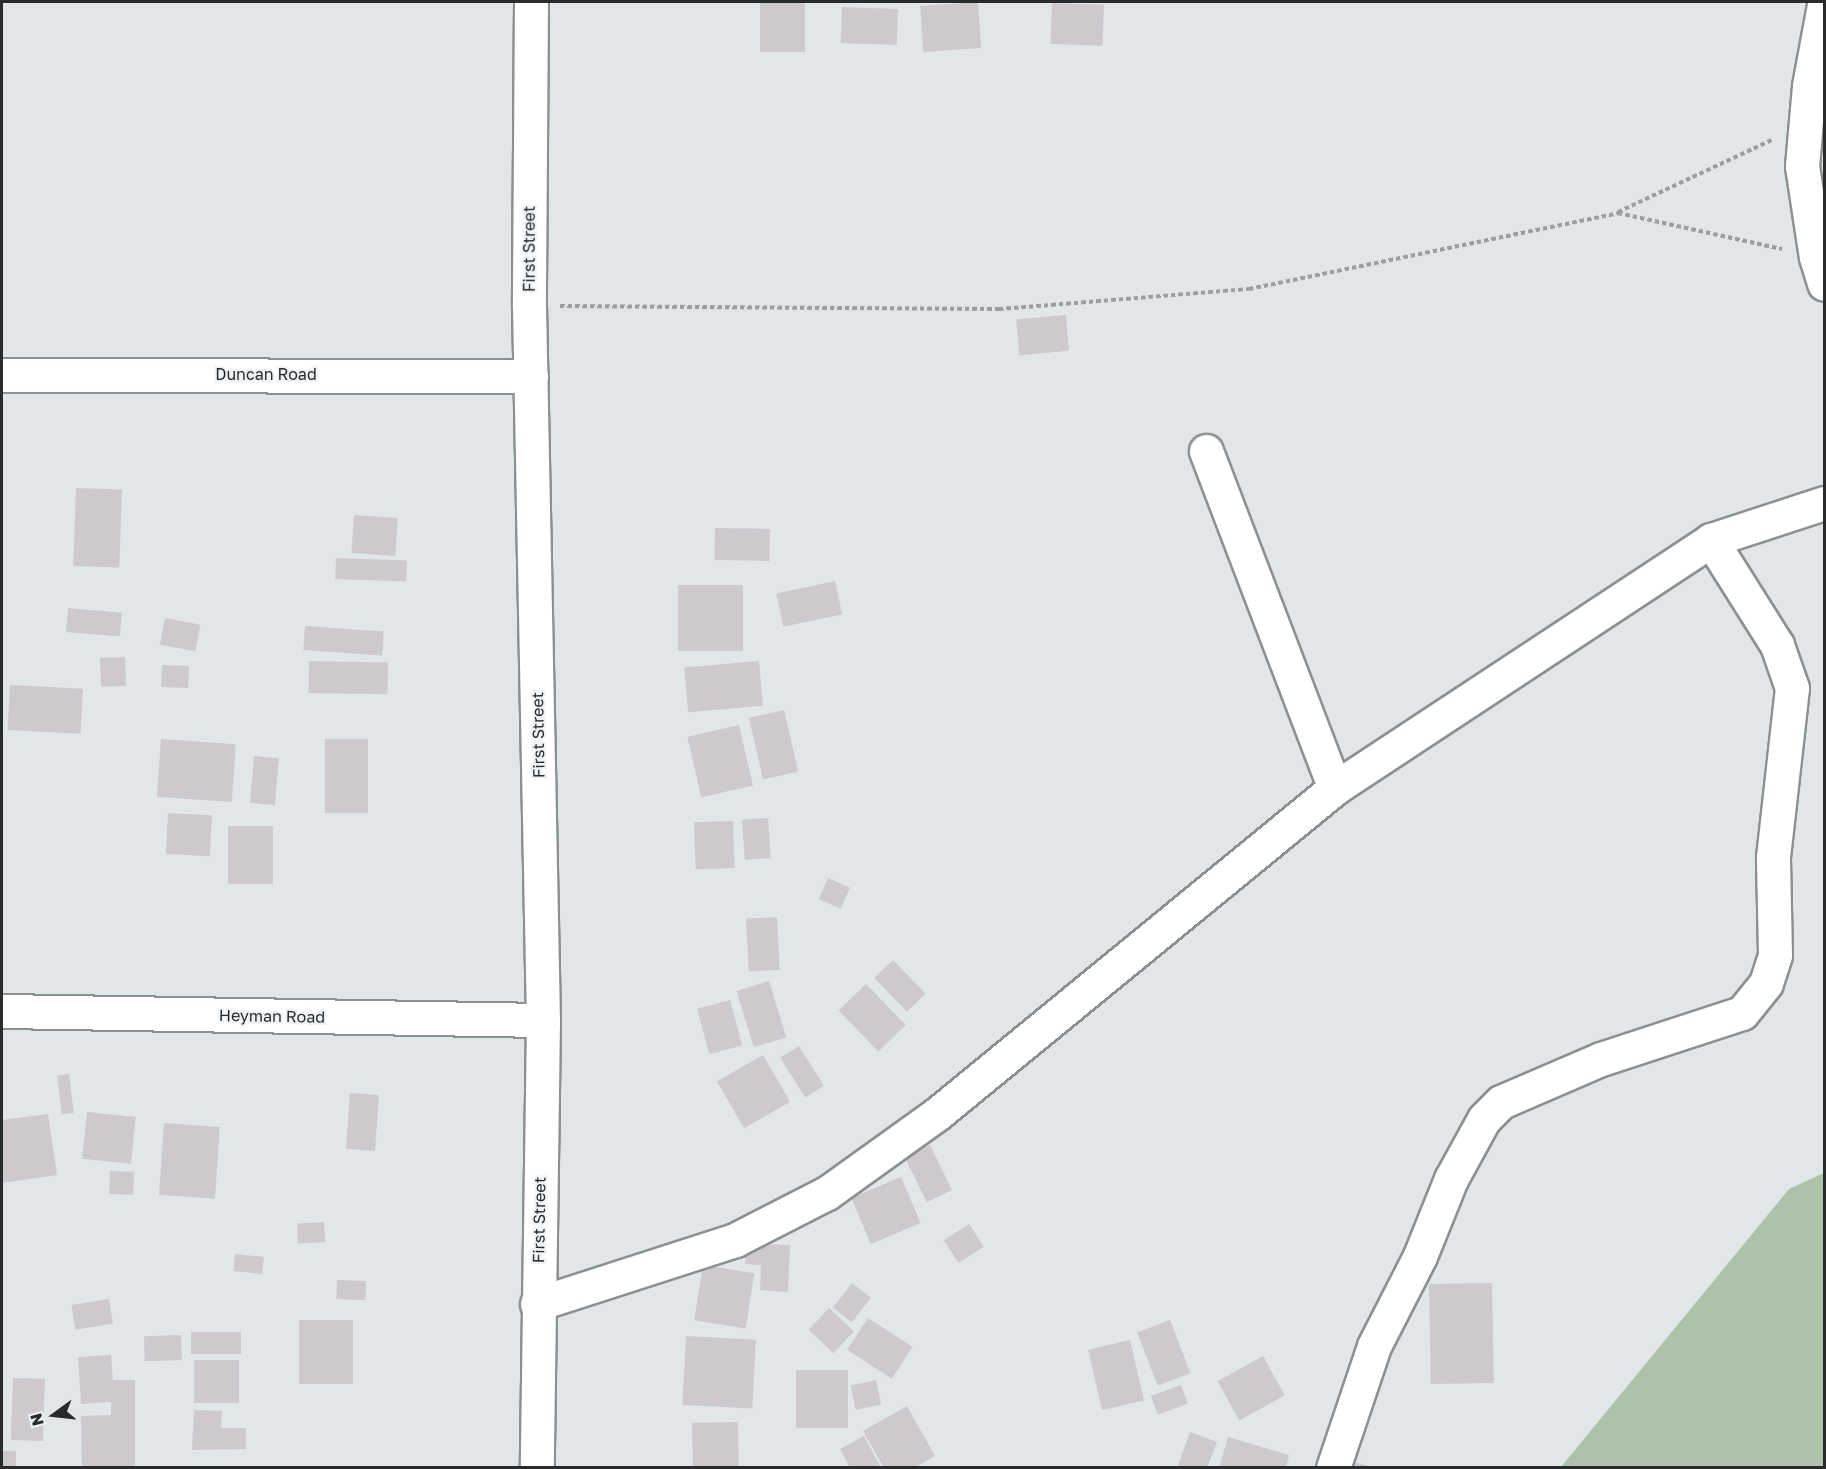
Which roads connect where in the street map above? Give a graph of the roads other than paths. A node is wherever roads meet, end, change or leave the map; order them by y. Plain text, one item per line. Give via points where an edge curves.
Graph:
1 (531, 2) edge
2 (1824, 5) edge
3 (1820, 271) edge
4 (2, 375) edge
5 (531, 376) junction
6 (1206, 451) dead end
7 (1824, 504) edge
8 (1711, 540) junction
9 (1335, 788) junction
10 (2, 1011) edge
11 (543, 1020) junction
12 (537, 1304) junction
13 (537, 1467) edge
14 (1333, 1467) edge

1 - 5 street, First Street
2 - 3 street via 1802,166
4 - 5 street, Duncan Road
5 - 11 street, First Street
6 - 9 street
7 - 8 street
8 - 9 street
8 - 14 street via 1777,645 1792,688 1773,857 1775,954 1766,983 1742,1013 1601,1059 1501,1102 1484,1119 1451,1179 1420,1256 1374,1346
9 - 12 street via 937,1114 845,1181 735,1240
10 - 11 street, Heyman Road
11 - 12 street, First Street
12 - 13 street, First Street

